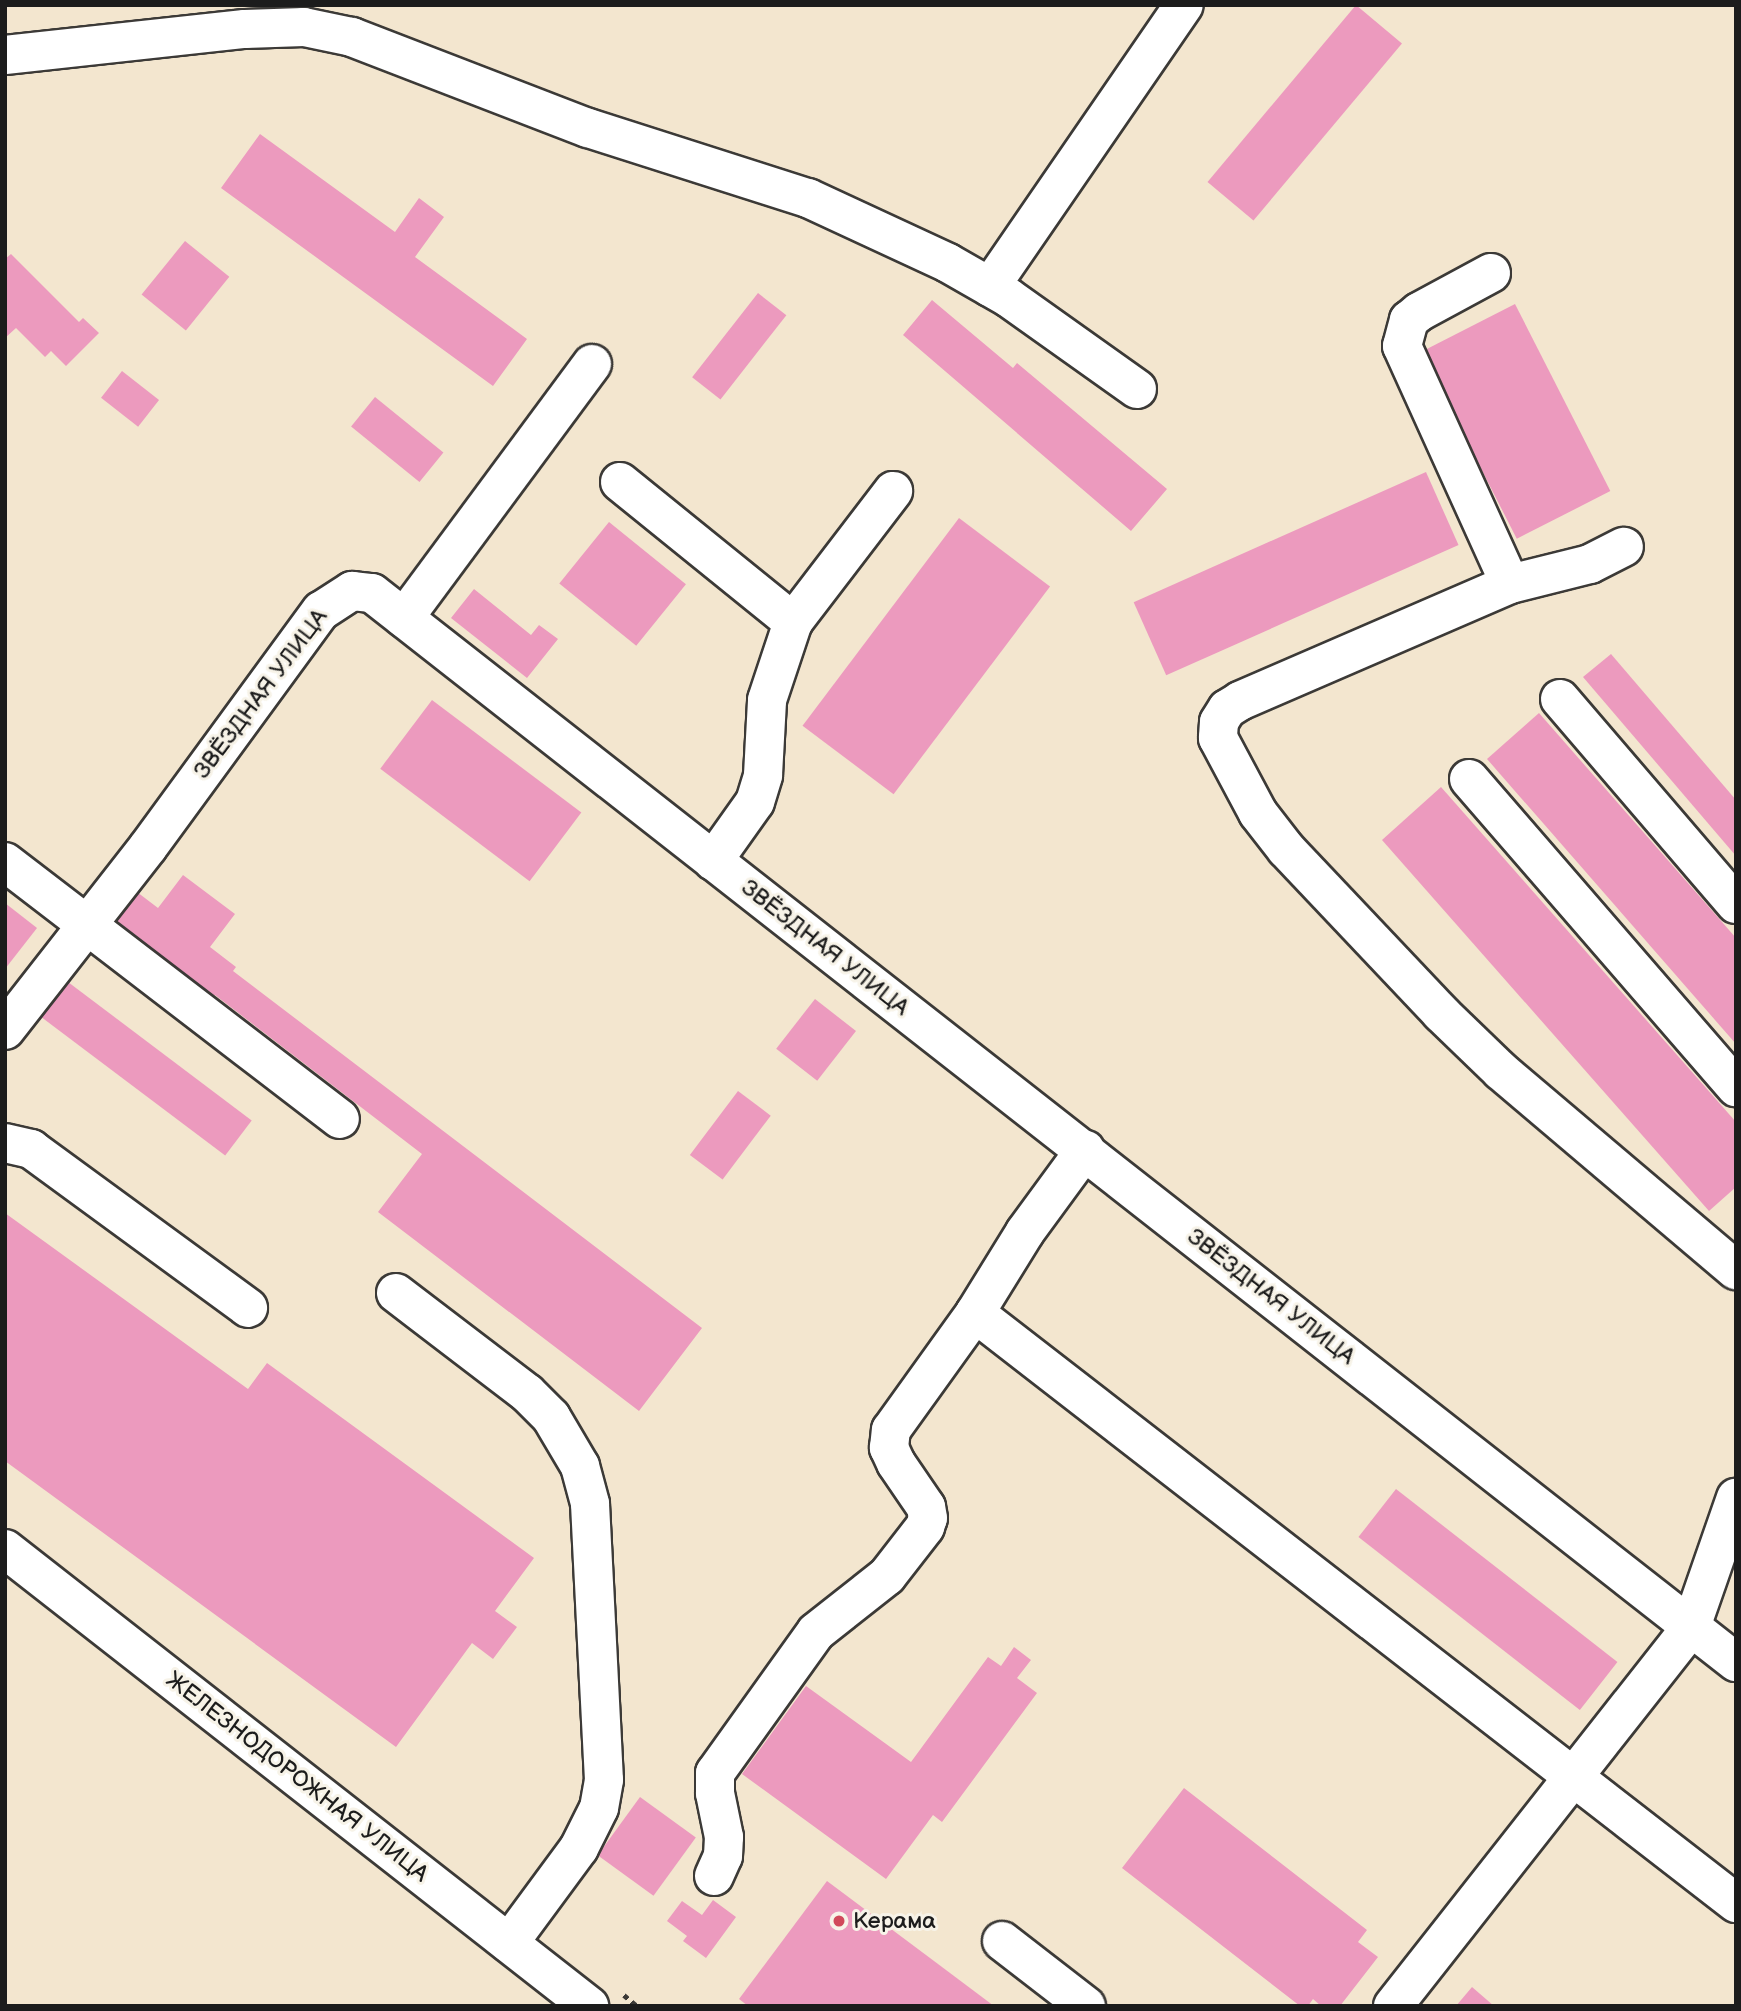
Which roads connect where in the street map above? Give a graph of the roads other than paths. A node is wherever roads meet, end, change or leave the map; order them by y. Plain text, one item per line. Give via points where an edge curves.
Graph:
1 (1184, 5) edge
2 (5, 55) edge
3 (1490, 273) dead end
4 (990, 287) junction
5 (592, 364) dead end
6 (1137, 390) dead end
7 (620, 482) dead end
8 (893, 491) dead end
9 (1624, 547) dead end
10 (1510, 584) junction
11 (404, 618) junction
12 (793, 622) junction
13 (1560, 699) dead end
14 (1469, 779) dead end
15 (713, 861) junction
16 (5, 862) edge
17 (1736, 904) edge
18 (88, 925) junction
19 (5, 1030) edge
20 (1736, 1087) edge
21 (340, 1119) dead end
22 (5, 1143) edge
23 (1085, 1150) junction
24 (1736, 1270) edge
25 (397, 1293) dead end
26 (248, 1308) dead end
27 (975, 1313) junction
28 (1736, 1498) edge
29 (5, 1549) edge
30 (1692, 1627) junction
31 (1736, 1662) edge
32 (1573, 1777) junction
33 (714, 1876) dead end
34 (1736, 1903) edge
35 (1002, 1941) dead end
36 (509, 1943) junction
37 (589, 2006) edge
38 (1086, 2006) edge
39 (1393, 2006) edge

1 - 4 street
2 - 4 street via 245,29 304,27 352,37 588,128 808,198
3 - 10 street via 1409,320 1402,346
4 - 6 street
5 - 11 street
7 - 12 street
8 - 12 street
9 - 10 street via 1590,564
10 - 24 street via 1240,701 1227,709 1219,722 1218,738 1258,813 1286,849 1441,1013 1501,1071
11 - 15 street, ЗВЁЗДНАЯ УЛИЦА
11 - 18 street, ЗВЁЗДНАЯ УЛИЦА via 372,593 352,591 321,611
12 - 15 street via 767,700 763,775 755,802
13 - 17 street
14 - 20 street
15 - 23 street, ЗВЁЗДНАЯ УЛИЦА
16 - 18 street
18 - 19 street, ЗВЁЗДНАЯ УЛИЦА
18 - 21 street
22 - 26 street via 31,1149
23 - 27 street via 1025,1232
23 - 30 street, ЗВЁЗДНАЯ УЛИЦА
25 - 36 street via 527,1393 551,1417 580,1466 590,1504 604,1780 601,1798 579,1848
27 - 32 street
27 - 33 street via 891,1430 889,1448 926,1507 925,1527 887,1576 816,1632 723,1759 715,1773 715,1793 723,1856
28 - 30 street
29 - 36 street, ЖЕЛЕЗНОДОРОЖНАЯ УЛИЦА
30 - 31 street, ЗВЁЗДНАЯ УЛИЦА
30 - 32 street
32 - 34 street
32 - 39 street
35 - 38 street
36 - 37 street, ЖЕЛЕЗНОДОРОЖНАЯ УЛИЦА

